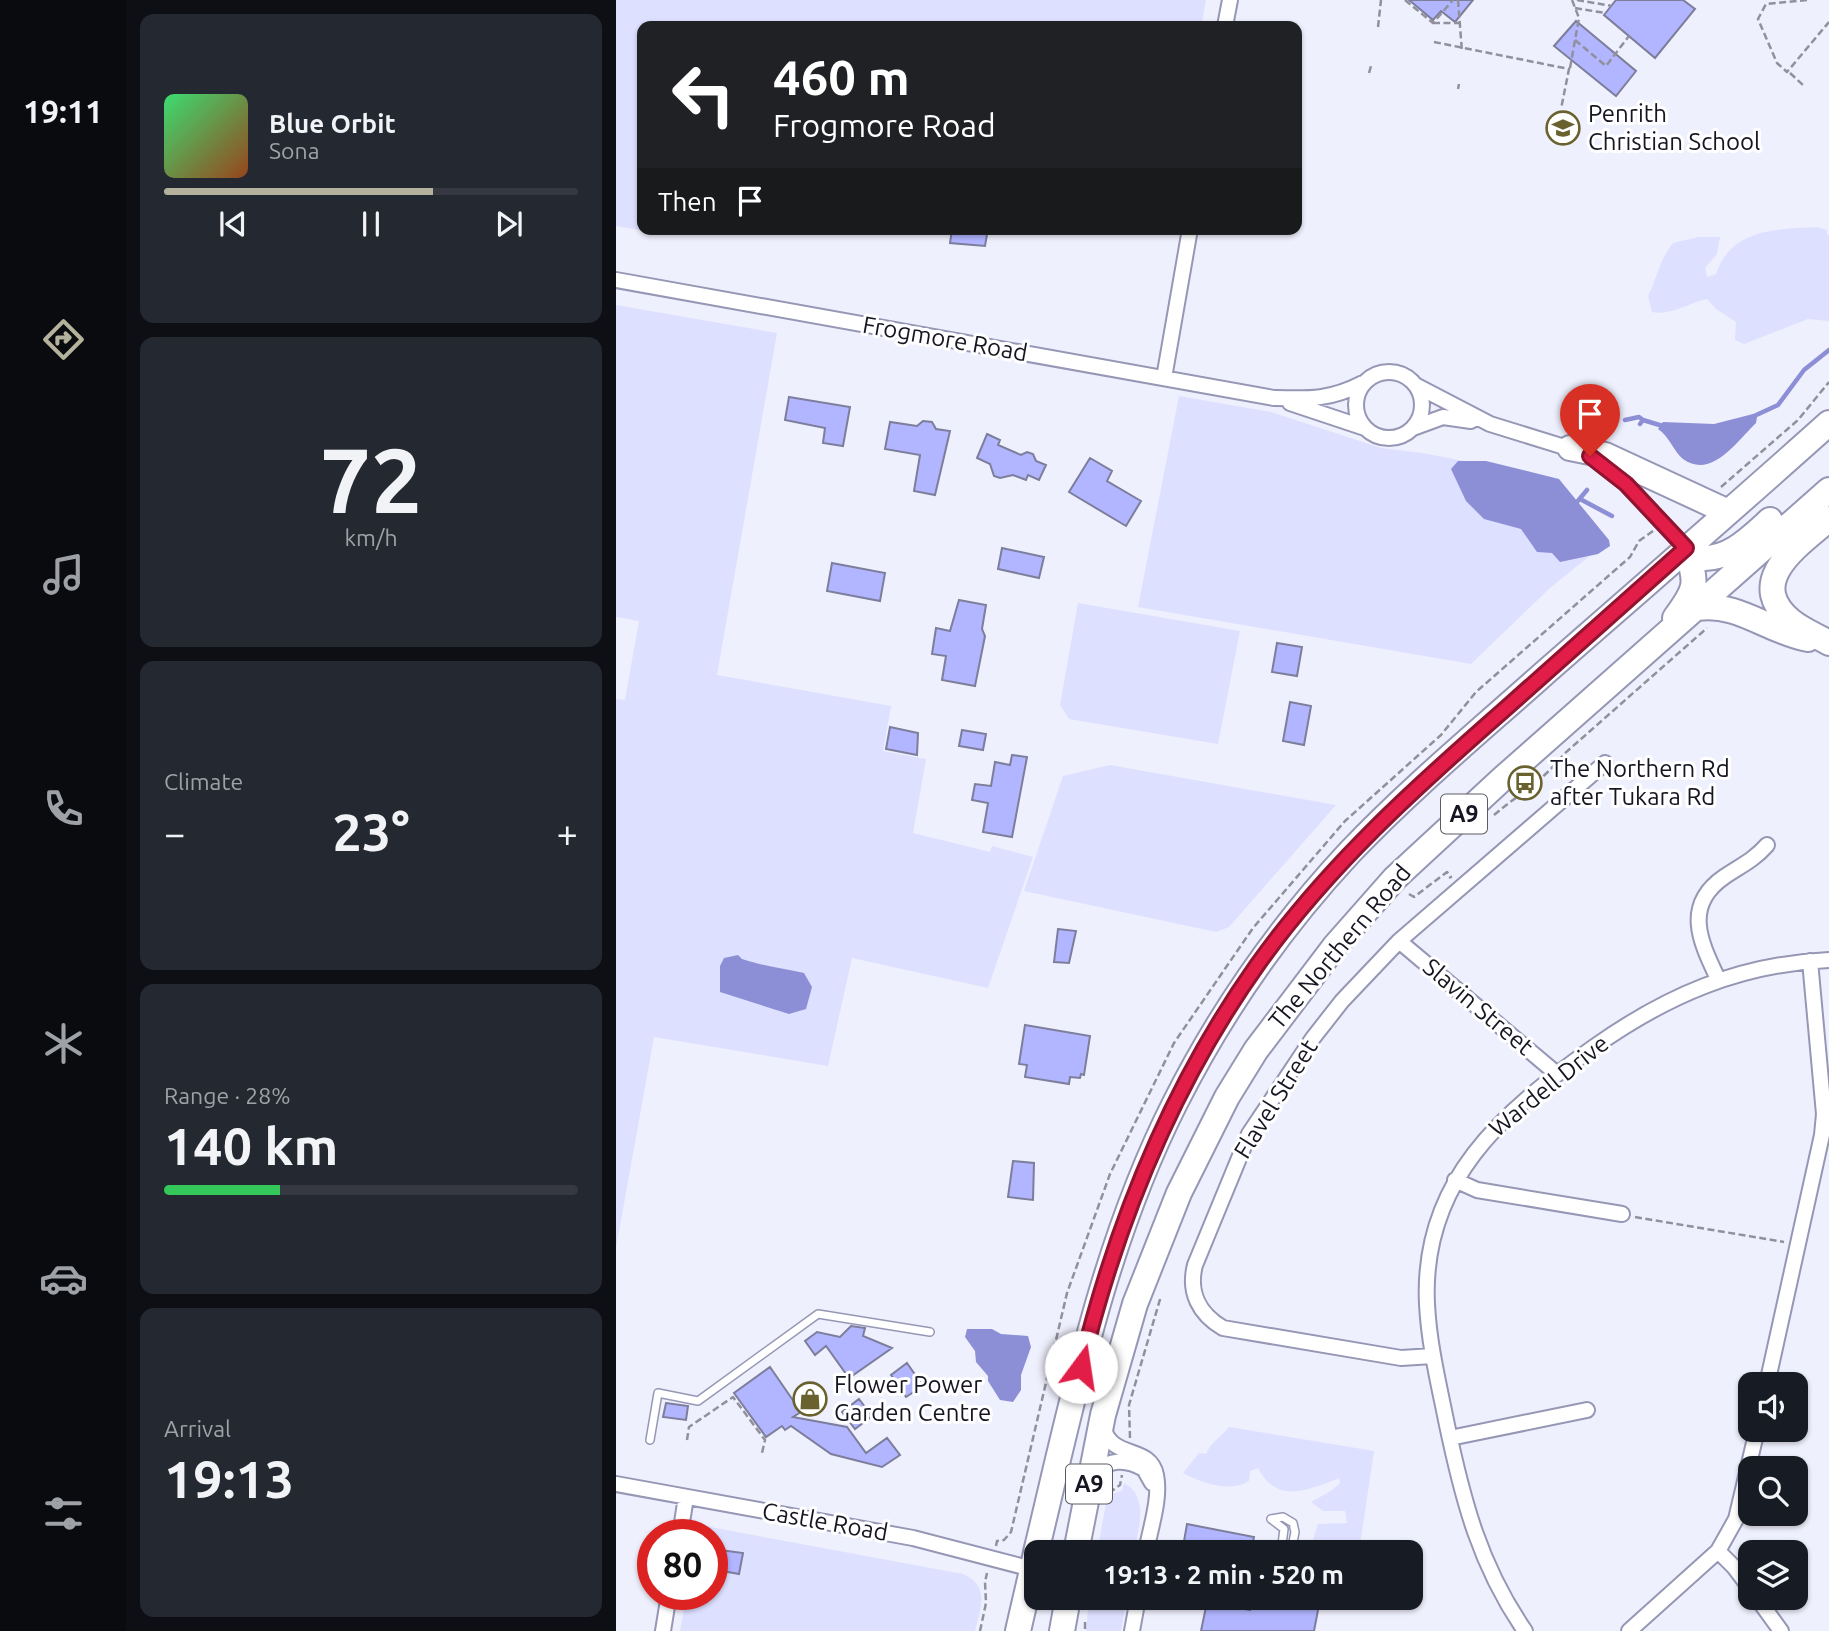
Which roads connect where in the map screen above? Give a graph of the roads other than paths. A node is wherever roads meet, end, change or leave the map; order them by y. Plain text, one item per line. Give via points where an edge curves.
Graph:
1 (1230, 0) edge
2 (1226, 21) edge
3 (1189, 235) edge
4 (616, 280) edge
5 (1164, 378) junction
6 (1363, 383) junction
7 (1417, 386) junction
8 (1274, 398) junction
9 (1490, 424) junction
10 (1829, 424) edge
11 (1365, 428) junction
12 (1411, 430) junction
13 (1570, 448) junction
14 (1829, 469) edge
15 (1829, 490) edge
16 (1728, 512) junction
17 (1829, 519) edge
18 (1686, 548) junction
19 (1698, 608) junction
20 (1829, 643) edge
21 (1652, 648) junction
22 (1605, 763) dead end
23 (1768, 845) dead end
24 (1399, 941) junction
25 (1829, 960) edge
26 (1810, 961) junction
27 (1718, 979) junction
28 (1557, 1074) junction
29 (1455, 1181) junction
30 (1622, 1214) road end
31 (930, 1332) dead end
32 (1433, 1356) junction
33 (1770, 1372) edge
34 (1587, 1410) dead end
35 (1103, 1415) junction
36 (1450, 1438) junction
37 (650, 1440) dead end
38 (1754, 1442) edge
39 (616, 1484) edge
40 (1098, 1490) junction
41 (1156, 1494) junction
42 (687, 1497) junction
43 (683, 1519) edge
44 (1039, 1540) edge
45 (1080, 1540) edge
46 (1148, 1540) edge
47 (1283, 1540) edge
48 (1293, 1540) edge
49 (1718, 1551) junction
50 (1024, 1556) edge
51 (1738, 1572) edge
52 (1024, 1605) edge
53 (666, 1610) edge
54 (1066, 1610) edge
55 (1136, 1610) edge
56 (1766, 1610) edge
57 (663, 1631) edge
58 (1018, 1631) edge
59 (1062, 1631) edge
60 (1132, 1631) edge
61 (1525, 1631) edge
62 (1629, 1631) edge
63 (1782, 1631) edge

1 - 2 street
3 - 5 street
4 - 5 street, Frogmore Road
5 - 8 street, Frogmore Road
6 - 7 street via 1376,374 1391,372 1406,376
6 - 8 street, Frogmore Road via 1321,399
6 - 11 street via 1356,405
7 - 9 street
7 - 12 street via 1422,408
8 - 11 street, Frogmore Road
9 - 12 street via 1443,417
9 - 13 street
10 - 16 highway, The Northern Road / A9
11 - 12 street via 1388,438
13 - 16 highway via 1605,455
13 - 18 street via 1618,475
14 - 18 highway via 1748,540 1724,555 1698,558
15 - 19 highway, The Northern Road / A9
16 - 18 highway, The Northern Road / A9
17 - 20 highway via 1781,561 1773,585 1779,605 1792,622
18 - 21 highway via 1695,583
18 - 44 highway, The Northern Road / A9 via 1424,780 1351,852 1259,963 1210,1037 1149,1160 1112,1252
19 - 20 highway via 1728,608 1790,636
19 - 21 highway, The Northern Road / A9
21 - 35 highway, The Northern Road / A9 via 1395,878 1319,966 1256,1050 1206,1139 1156,1247
22 - 24 street, Flavel Street
23 - 27 street via 1716,883 1702,905 1699,934
24 - 28 street, Slavin Street
24 - 32 street, Flavel Street via 1342,1001 1257,1121 1195,1265 1193,1285 1203,1312 1232,1331 1401,1358
25 - 26 street, Wardell Drive
26 - 27 street, Wardell Drive
26 - 33 street via 1824,1114
27 - 28 street, Wardell Drive via 1643,1013
28 - 29 street, Wardell Drive via 1493,1128
29 - 30 street via 1477,1190
29 - 32 street, Wardell Drive via 1439,1217 1428,1266
31 - 37 lane via 818,1314 698,1401 658,1393
32 - 36 street, Wardell Drive
34 - 36 street
35 - 40 highway, The Northern Road / A9
35 - 41 street via 1108,1440 1152,1464
36 - 61 street, Wardell Drive via 1464,1502 1482,1554
38 - 49 street via 1736,1519
39 - 42 street, Castle Road
40 - 41 street via 1105,1465 1123,1461 1144,1469
40 - 45 highway, The Northern Road / A9
41 - 46 street
42 - 43 street
42 - 50 street, Castle Road
47 - 48 lane via 1284,1530 1271,1519 1283,1517 1295,1526
49 - 51 street
49 - 62 street
52 - 58 highway, The Northern Road / A9
53 - 57 street
54 - 59 highway
55 - 60 street
56 - 63 street

